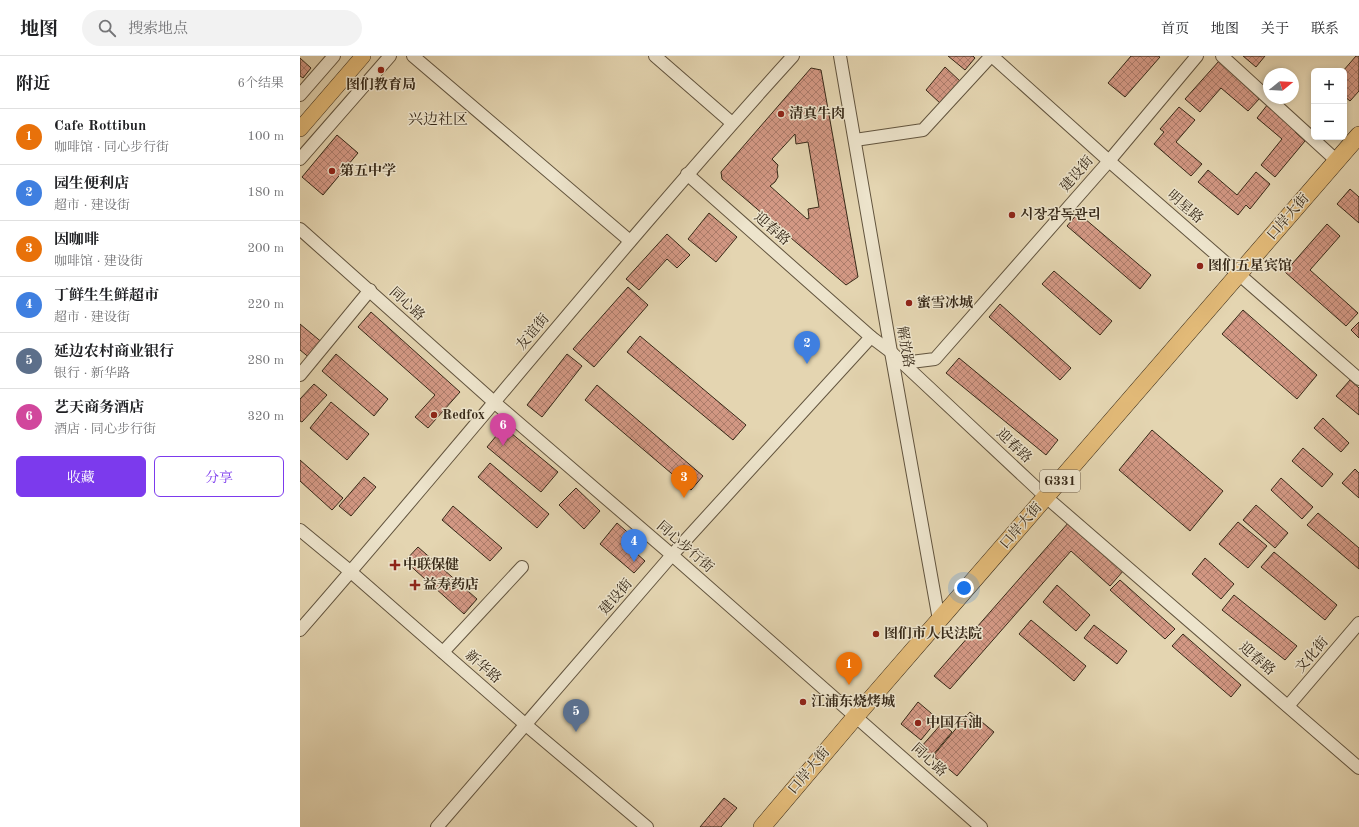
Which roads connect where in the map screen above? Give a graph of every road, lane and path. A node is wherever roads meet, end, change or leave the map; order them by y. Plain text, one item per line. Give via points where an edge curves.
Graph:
1 (334, 56) edge
2 (363, 56) edge
3 (390, 56) edge
4 (413, 56) edge
5 (655, 56) edge
6 (793, 56) edge
7 (840, 56) edge
8 (992, 56) edge
9 (1197, 56) edge
10 (1222, 56) edge
11 (300, 95) edge
12 (732, 123) junction
13 (300, 129) edge
14 (1359, 135) edge
15 (855, 140) junction
16 (300, 159) edge
17 (1109, 161) junction
18 (1337, 161) junction
19 (687, 174) junction
20 (300, 229) edge
21 (630, 241) junction
22 (1239, 274) junction
23 (370, 290) junction
24 (871, 337) junction
25 (891, 352) junction
26 (903, 363) junction
27 (300, 375) edge
28 (1359, 379) edge
29 (494, 402) junction
30 (1046, 497) junction
31 (300, 530) edge
32 (672, 555) junction
33 (522, 567) dead end
34 (351, 572) junction
35 (939, 620) junction
36 (1359, 623) edge
37 (300, 630) edge
38 (443, 652) junction
39 (1288, 706) junction
40 (856, 716) junction
41 (526, 725) junction
42 (1359, 768) edge
43 (437, 827) edge
44 (647, 827) edge
45 (762, 827) edge
46 (981, 827) edge

1 - 11 street
2 - 13 main road
3 - 16 street
4 - 21 street
5 - 12 street
6 - 12 street, 友谊街
7 - 15 street, 解放路
8 - 15 street via 923,130
8 - 17 street, 明星路
9 - 17 street, 建设街
10 - 18 street
12 - 19 street, 友谊街
14 - 18 highway, 口岸大街 / G331
15 - 25 street, 解放路
17 - 22 street, 明星路
17 - 26 street, 建设街 via 935,359
18 - 22 highway, 口岸大街 / G331
19 - 21 street, 友谊街
19 - 24 street, 迎春路
20 - 23 street, 同心路
21 - 29 street, 友谊街
22 - 28 street, 明星路
22 - 30 highway, 口岸大街 / G331
23 - 27 street
23 - 29 street, 同心路
24 - 25 street, 迎春路
24 - 32 street, 建设街
25 - 26 street, 迎春路
25 - 35 street, 解放路
26 - 30 street, 迎春路
29 - 32 street, 同心步行街
29 - 34 street, 友谊街
30 - 35 highway, 口岸大街 / G331
30 - 39 street, 迎春路
31 - 34 street, 新华路
32 - 40 street, 同心步行街
32 - 41 street, 建设街
33 - 38 street
34 - 37 street, 友谊街
34 - 38 street, 新华路
35 - 40 highway, 口岸大街 / G331
36 - 39 street, 文化街
38 - 41 street, 新华路
39 - 42 street, 迎春路
40 - 45 highway, 口岸大街 / G331
40 - 46 street, 同心路
41 - 43 street, 建设街
41 - 44 street, 新华路

